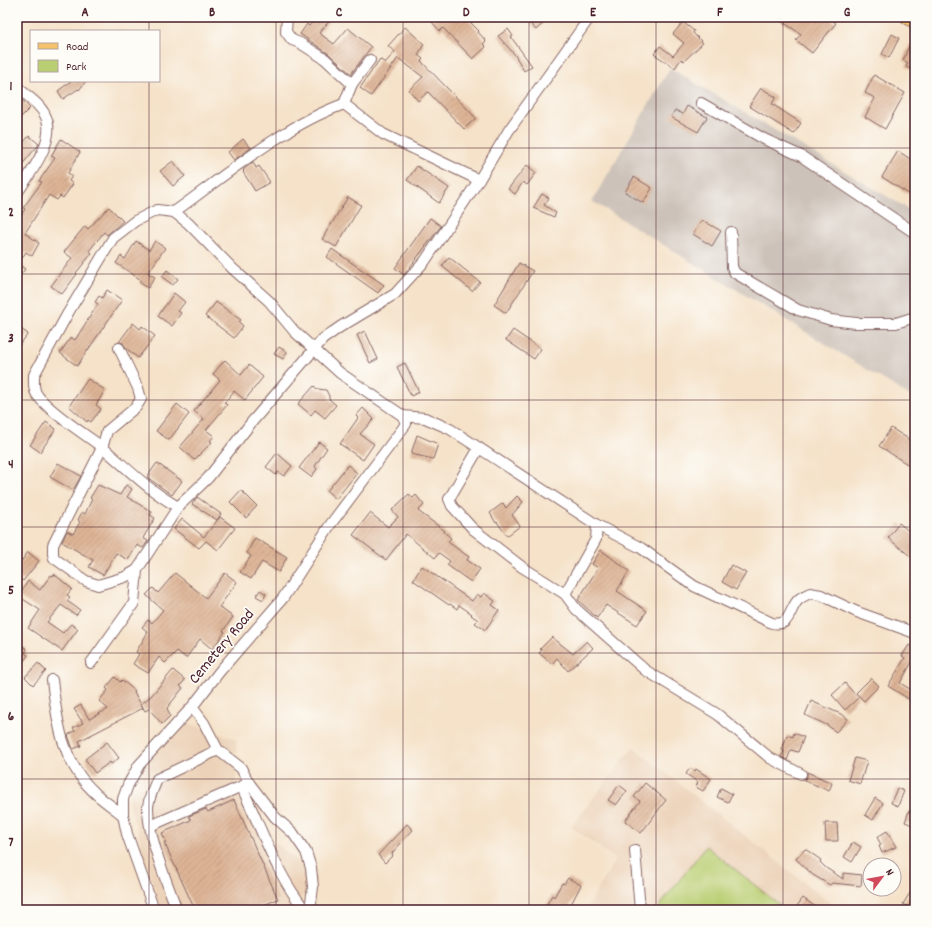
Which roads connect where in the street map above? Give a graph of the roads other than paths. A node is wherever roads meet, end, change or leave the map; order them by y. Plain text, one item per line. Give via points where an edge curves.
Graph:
1 (287, 17) edge
2 (590, 17) edge
3 (907, 17) edge
4 (915, 22) edge
5 (370, 60) dead end
6 (352, 84) junction
7 (17, 87) edge
8 (701, 103) dead end
9 (344, 104) junction
10 (480, 180) junction
11 (17, 192) edge
12 (174, 212) junction
13 (731, 232) dead end
14 (915, 233) edge
15 (915, 317) edge
16 (119, 348) dead end
17 (314, 349) junction
18 (403, 416) junction
19 (102, 448) junction
20 (479, 448) junction
21 (178, 507) junction
22 (597, 524) junction
23 (137, 570) junction
24 (565, 594) junction
25 (915, 633) edge
26 (91, 664) dead end
27 (52, 680) dead end
28 (192, 707) junction
29 (218, 750) junction
30 (801, 774) dead end
31 (250, 783) junction
32 (122, 815) junction
33 (150, 826) junction
34 (635, 850) dead end
35 (154, 910) edge
36 (177, 910) edge
37 (305, 910) edge
38 (310, 910) edge
39 (640, 910) edge

1 - 6 street via 286,32 292,40 325,59
2 - 10 street via 509,130
3 - 4 main road
5 - 6 street
6 - 9 street
7 - 11 street via 45,114 50,127 34,169
8 - 14 street via 764,139 801,156
9 - 10 street via 383,134
9 - 12 street via 321,112 288,131
10 - 17 street via 425,261 395,294 340,327
12 - 17 street via 269,301
12 - 19 street via 157,210 135,221 113,238 34,375 33,386 37,394
13 - 15 street via 732,267 735,273 798,310 830,320 856,323 896,323
16 - 19 street via 141,399 136,407 107,431
17 - 18 street via 340,373
17 - 21 street via 251,422 208,478
18 - 20 street via 426,418 450,429
18 - 28 street, Cemetery Road via 406,424 330,525 283,598
19 - 21 street via 156,494
19 - 23 street via 53,545 54,558 86,581 98,585 126,577
20 - 22 street
20 - 24 street via 449,499 452,506 473,529 499,550
21 - 23 street
22 - 24 street via 596,539
22 - 25 street via 641,548 694,586 772,624 780,625 786,622 799,598 810,593
23 - 26 street via 134,603
24 - 30 street via 576,609 645,670 717,714 770,758
27 - 32 street via 56,719 65,751 77,772 94,792
28 - 29 street
28 - 32 street, Cemetery Road via 138,765 123,799
29 - 31 street via 241,768
29 - 33 street via 157,779 148,807
31 - 33 street
31 - 37 street via 244,792 280,873 290,892
31 - 38 street via 275,817 293,833 306,852 313,887
32 - 35 street, Cemetery Road
33 - 36 street
34 - 39 street

